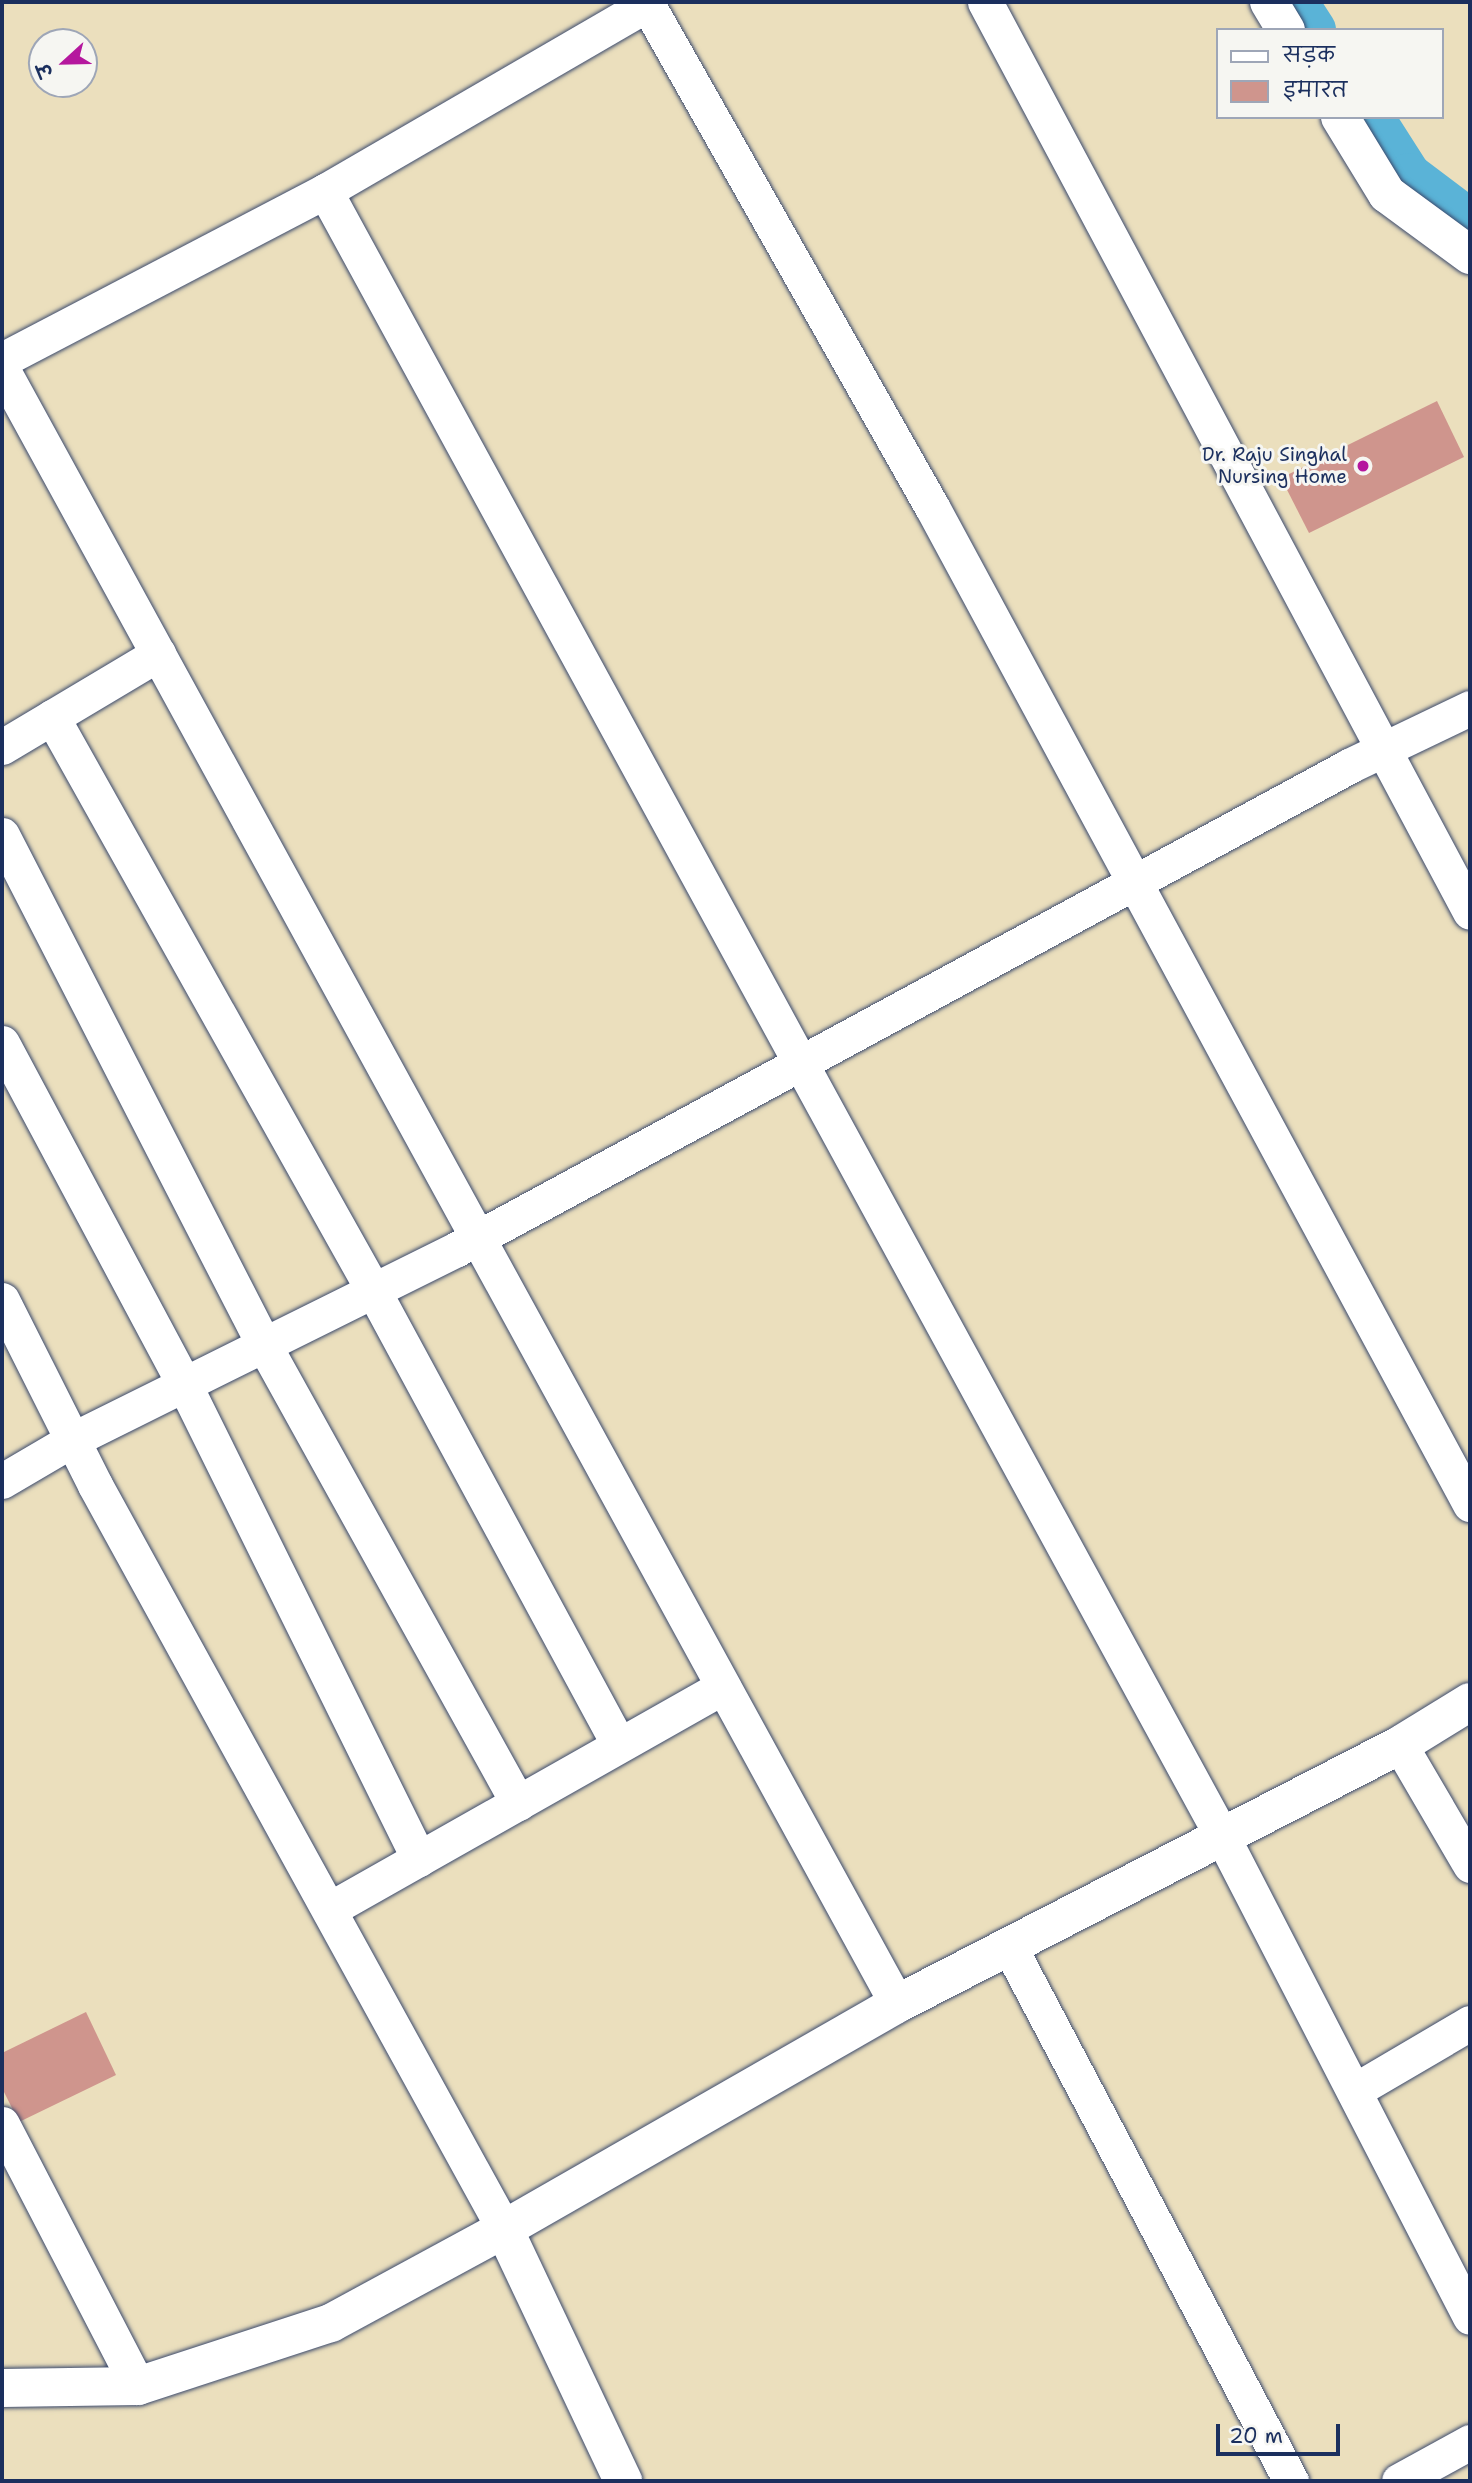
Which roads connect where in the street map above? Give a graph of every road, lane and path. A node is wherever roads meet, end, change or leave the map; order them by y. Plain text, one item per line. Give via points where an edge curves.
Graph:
1 (985, 2) edge
2 (1269, 2) edge
3 (647, 3) edge
4 (1285, 28) edge
5 (1341, 119) edge
6 (326, 191) junction
7 (1470, 255) edge
8 (2, 360) edge
9 (2, 369) edge
10 (158, 654) junction
11 (1470, 708) edge
12 (52, 717) junction
13 (2, 747) edge
14 (1381, 749) junction
15 (2, 835) edge
16 (1134, 883) junction
17 (1470, 912) edge
18 (2, 1043) edge
19 (799, 1064) junction
20 (479, 1237) junction
21 (373, 1290) junction
22 (2, 1300) edge
23 (264, 1345) junction
24 (184, 1384) junction
25 (72, 1440) junction
26 (2, 1481) edge
27 (1470, 1504) edge
28 (723, 1686) junction
29 (1470, 1702) edge
30 (619, 1745) junction
31 (1400, 1745) junction
32 (518, 1803) junction
33 (1222, 1836) junction
34 (419, 1859) junction
35 (1470, 1865) edge
36 (330, 1909) junction
37 (1009, 1946) junction
38 (897, 2004) junction
39 (1470, 2023) edge
40 (1354, 2091) junction
41 (2, 2124) edge
42 (505, 2230) junction
43 (1470, 2317) edge
44 (138, 2386) junction
45 (2, 2388) edge
46 (1470, 2442) edge
47 (623, 2481) edge
48 (1291, 2481) edge
49 (1399, 2481) edge

1 - 14 street
2 - 4 street
3 - 6 street
3 - 16 street via 932,507
5 - 7 street via 1387,194
6 - 8 street
6 - 19 street
9 - 10 street
10 - 12 street
10 - 20 street
11 - 14 street
12 - 13 street
12 - 21 street
14 - 16 street
14 - 17 street
15 - 23 street
16 - 19 street
16 - 27 street
18 - 24 street
19 - 20 street
19 - 33 street
20 - 21 street
20 - 28 street
21 - 23 street
21 - 30 street
22 - 25 street
23 - 24 street
23 - 32 street
24 - 25 street
24 - 34 street
25 - 26 street
25 - 36 street
28 - 30 street
28 - 38 street
29 - 31 street
30 - 32 street
31 - 33 street
31 - 35 street
32 - 34 street
33 - 37 street
33 - 40 street
34 - 36 street
36 - 42 street
37 - 38 street
37 - 48 street
38 - 42 street
39 - 40 street
40 - 43 street
41 - 44 street
42 - 44 street via 331,2323
42 - 47 street
44 - 45 street
46 - 49 street

